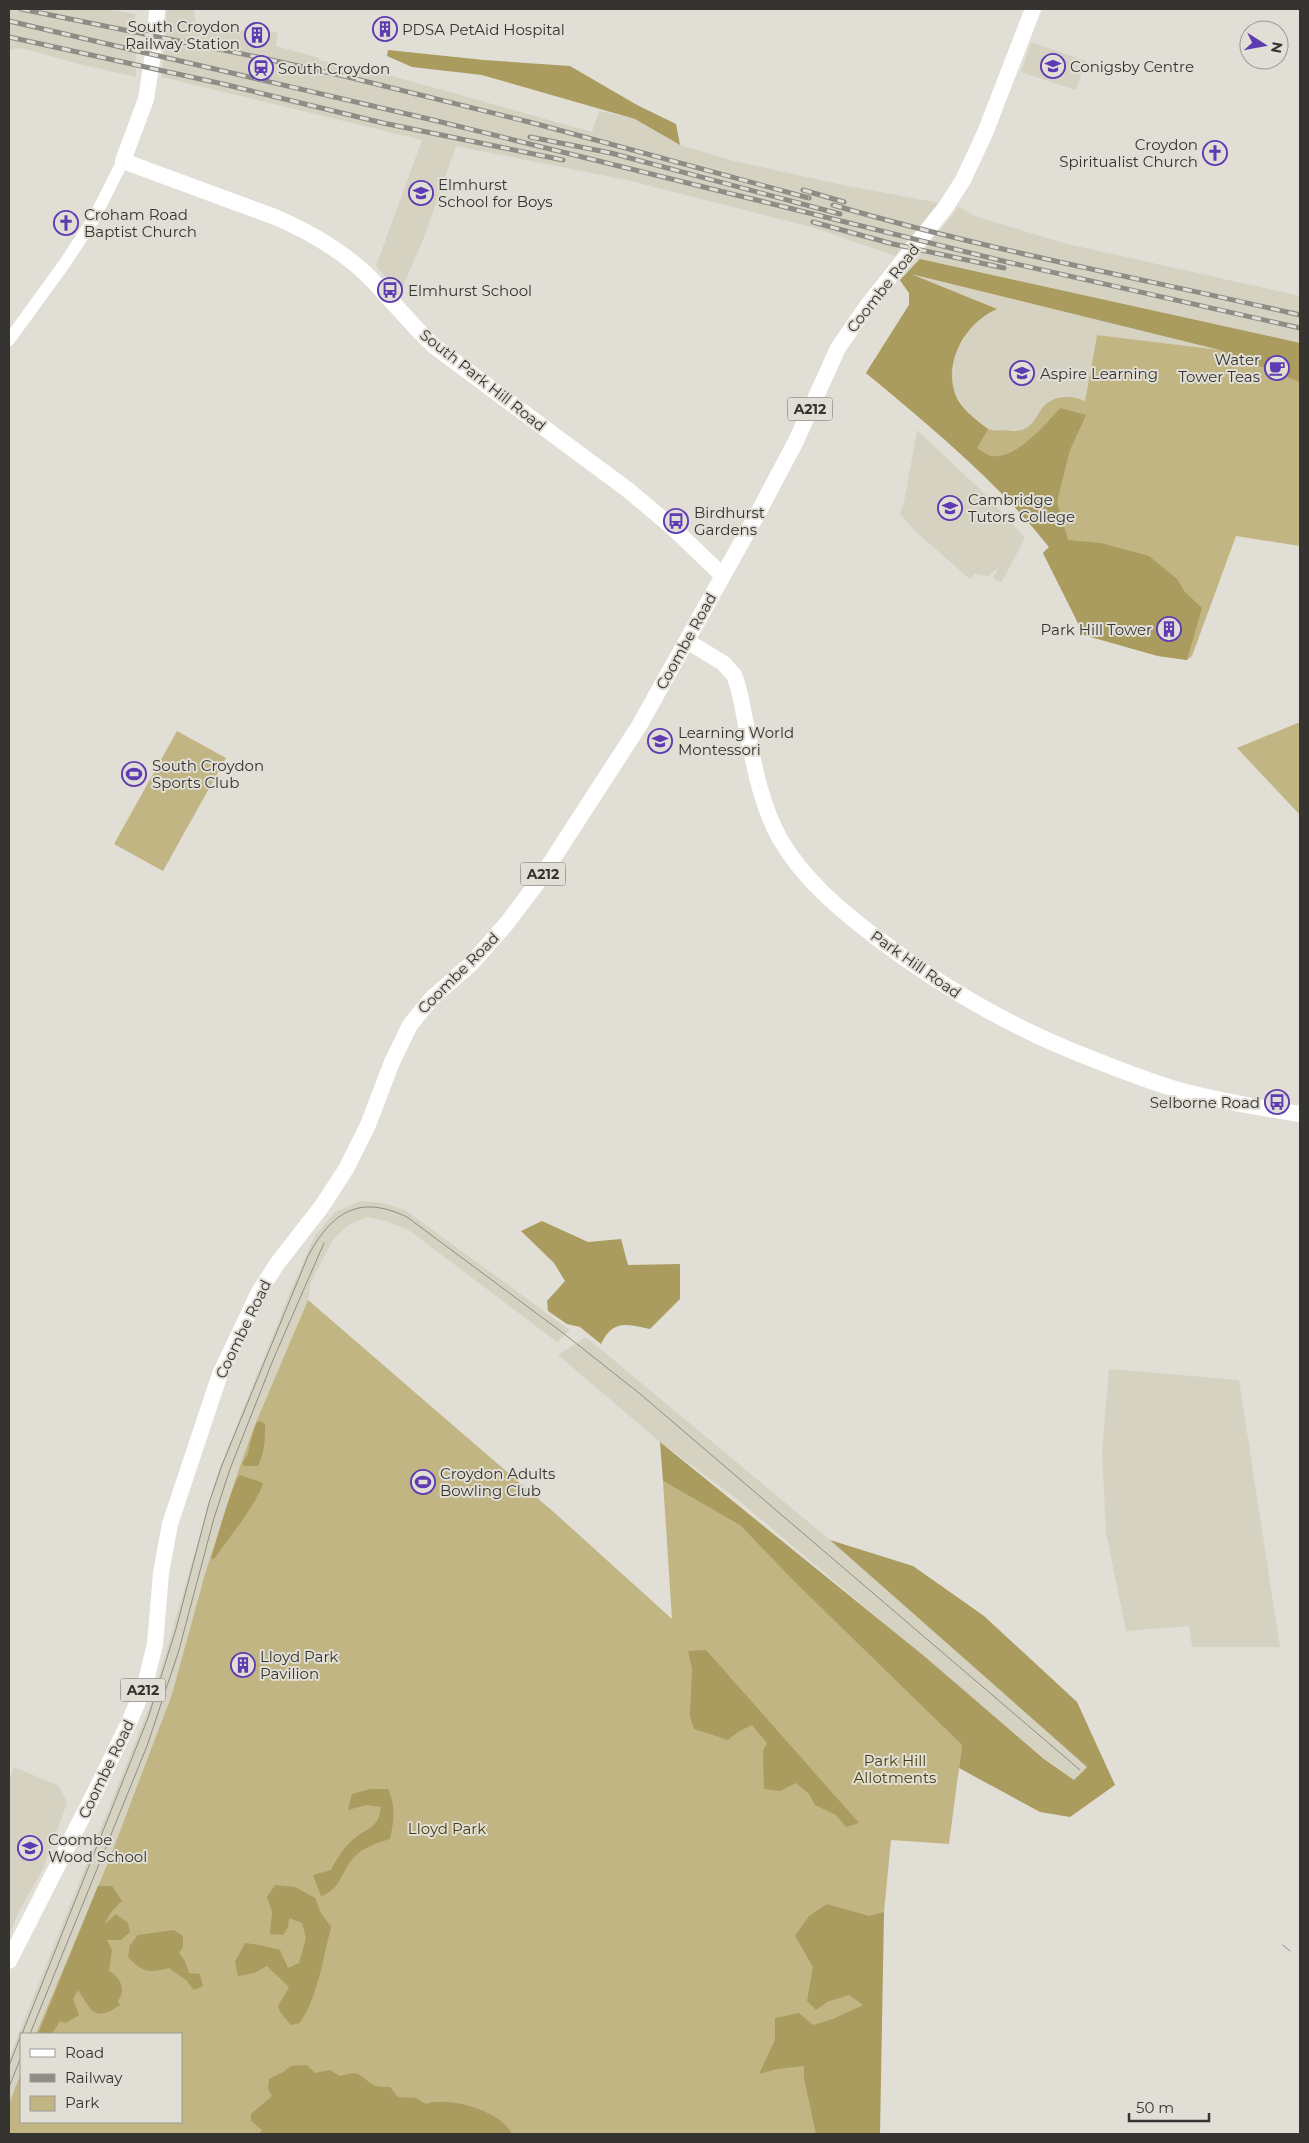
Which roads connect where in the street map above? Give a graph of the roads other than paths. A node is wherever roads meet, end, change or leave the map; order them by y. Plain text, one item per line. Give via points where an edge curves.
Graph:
1 (157, 9) edge
2 (1033, 9) edge
3 (123, 161) junction
4 (9, 340) edge
5 (722, 575) junction
6 (687, 641) junction
7 (1300, 1114) edge
8 (9, 1961) edge

1 - 3 main road via 146,99
2 - 5 main road, Coombe Road / A212 via 963,180 838,348 791,449
3 - 4 street via 93,220
3 - 5 main road, South Park Hill Road via 275,217 329,245 365,273 434,346 628,490 672,526
5 - 6 main road, Coombe Road / A212
6 - 7 main road, Park Hill Road via 723,663 734,675 757,774 772,822 797,865 816,886 885,944 966,999 1073,1052 1181,1091
6 - 8 main road, Coombe Road / A212 via 639,726 538,882 489,945 432,998 410,1025 350,1161 322,1206 259,1292 220,1374 170,1524 161,1573 155,1644 145,1685 89,1805

